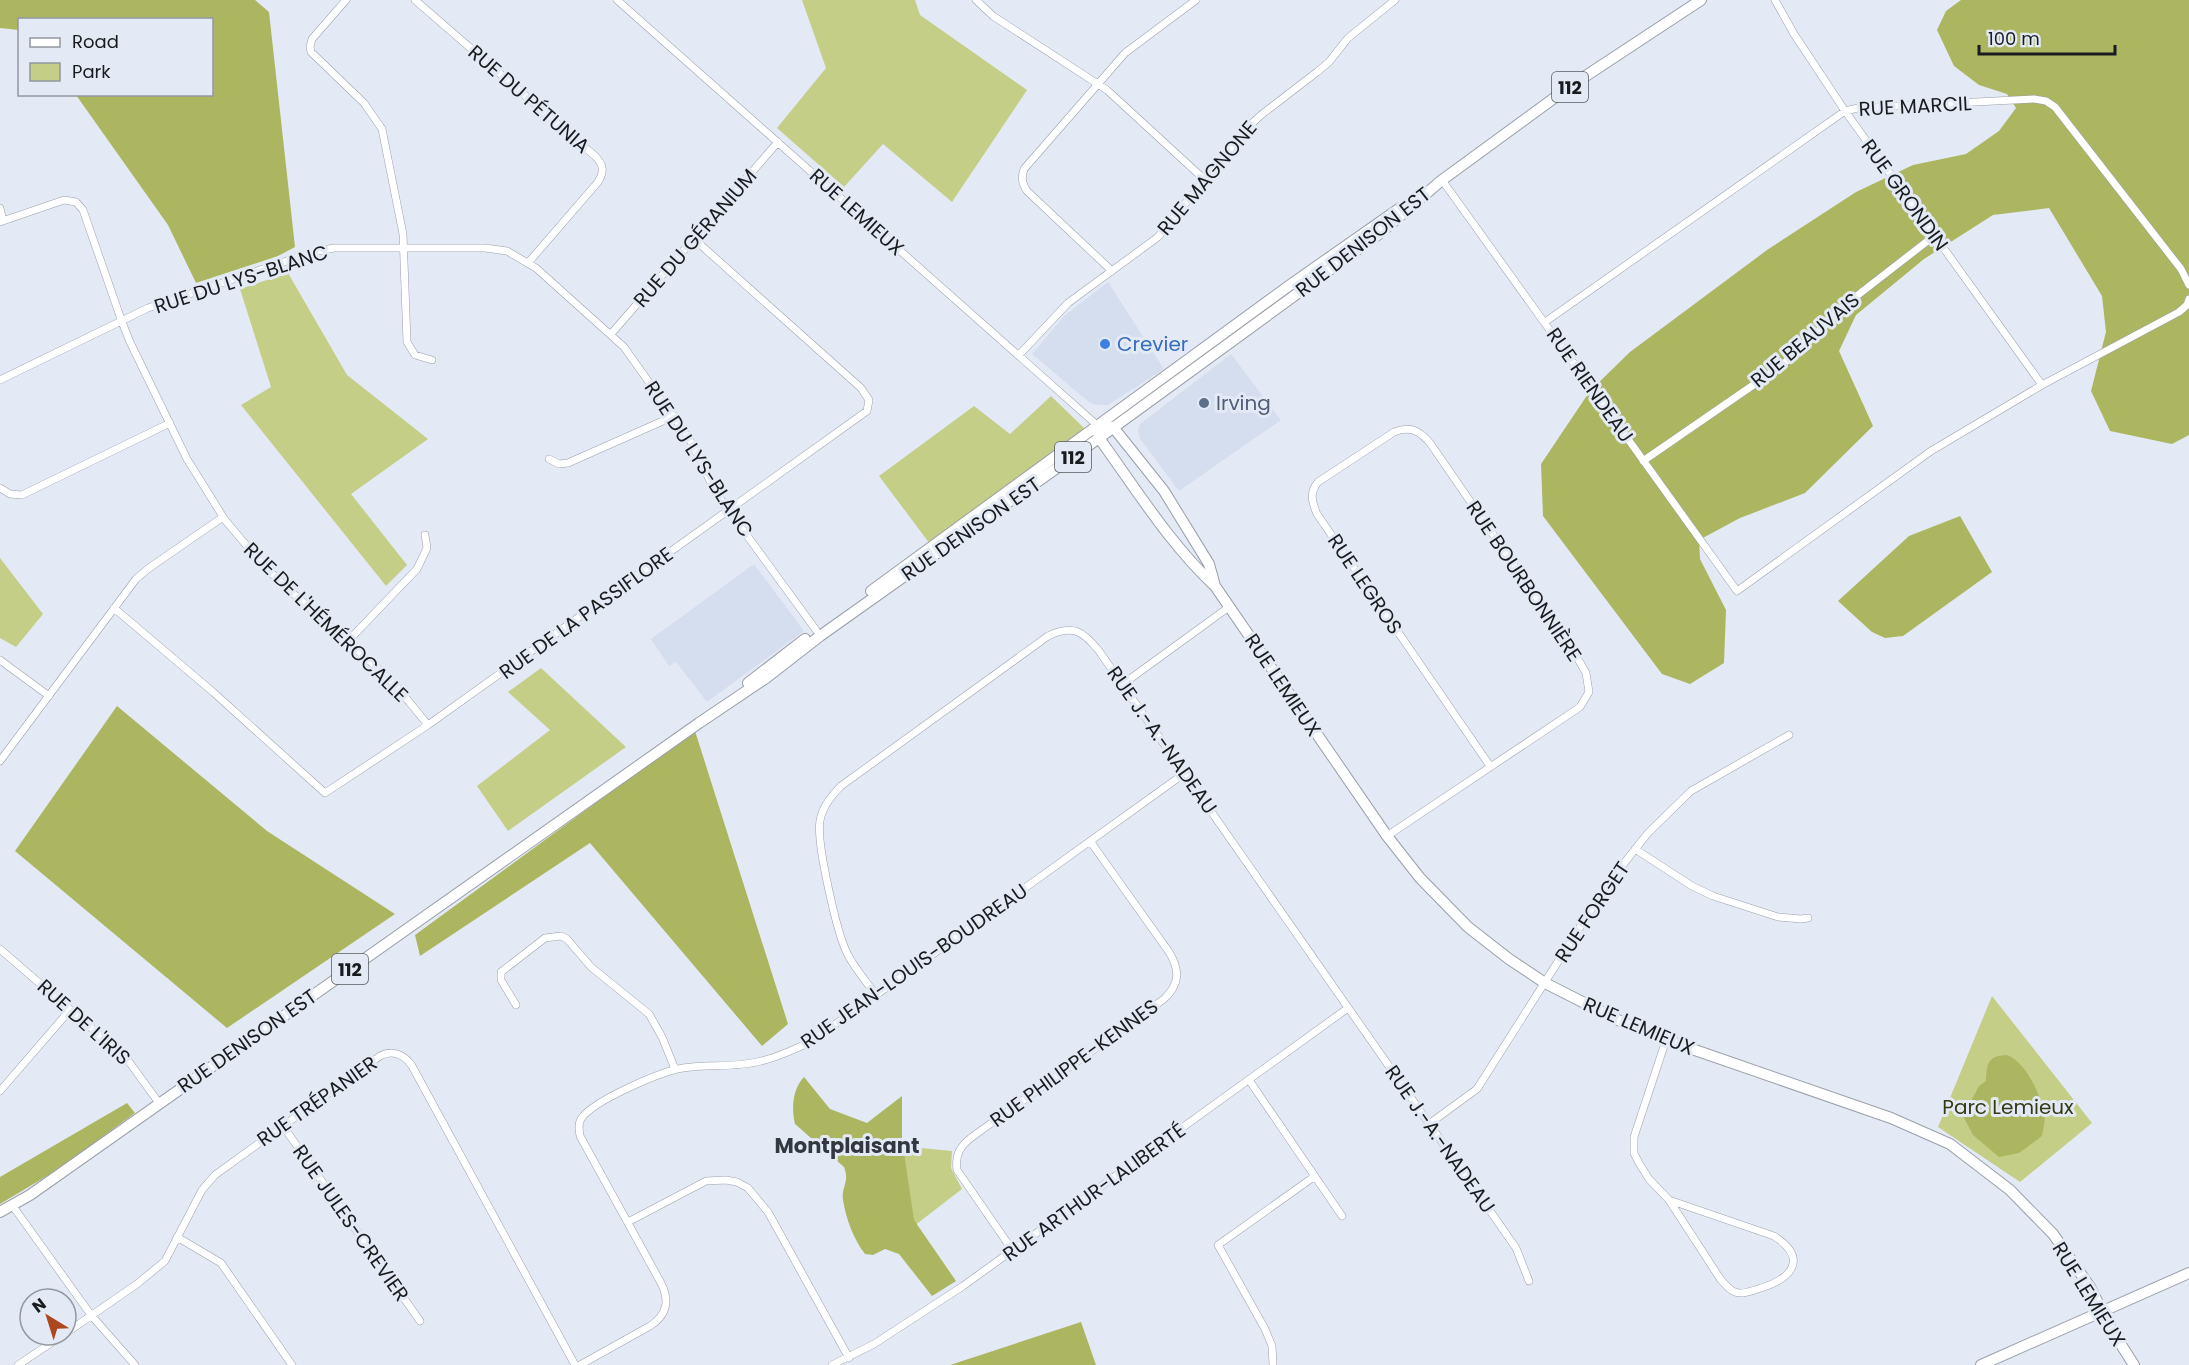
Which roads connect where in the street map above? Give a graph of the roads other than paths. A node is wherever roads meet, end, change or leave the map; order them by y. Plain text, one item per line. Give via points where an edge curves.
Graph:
1 (346, 0) edge
2 (415, 0) edge
3 (617, 0) edge
4 (976, 0) edge
5 (1196, 0) edge
6 (1395, 0) edge
7 (1701, 0) edge
8 (1775, 0) edge
9 (1098, 83) junction
10 (1845, 111) junction
11 (778, 142) junction
12 (1205, 180) junction
13 (1442, 180) junction
14 (0, 208) edge
15 (1, 222) edge
16 (1934, 236) junction
17 (694, 239) junction
18 (403, 248) junction
19 (528, 263) junction
20 (1112, 271) junction
21 (2189, 285) edge
22 (2189, 299) edge
23 (122, 322) junction
24 (1545, 322) junction
25 (611, 334) junction
26 (1019, 356) junction
27 (432, 360) dead end
28 (0, 380) edge
29 (2042, 385) junction
30 (674, 416) junction
31 (170, 423) junction
32 (1097, 425) junction
33 (1113, 427) junction
34 (1403, 429) joint
35 (1099, 438) junction
36 (549, 459) dead end
37 (1643, 461) junction
38 (0, 488) edge
39 (729, 511) junction
40 (223, 517) junction
41 (425, 535) dead end
42 (1215, 586) junction
43 (1229, 607) junction
44 (114, 608) junction
45 (816, 630) junction
46 (348, 641) junction
47 (0, 660) edge
48 (1123, 684) junction
49 (49, 696) junction
50 (699, 723) junction
51 (428, 725) junction
52 (1789, 735) dead end
53 (0, 761) edge
54 (1490, 766) junction
55 (1185, 773) junction
56 (1387, 836) junction
57 (1090, 841) junction
58 (1635, 849) junction
59 (1808, 918) dead end
60 (0, 949) edge
61 (1545, 983) junction
62 (876, 995) junction
63 (516, 1005) dead end
64 (1348, 1008) junction
65 (70, 1010) junction
66 (1666, 1040) junction
67 (675, 1069) junction
68 (1249, 1080) junction
69 (0, 1091) edge
70 (159, 1103) junction
71 (1430, 1124) junction
72 (283, 1126) junction
73 (1315, 1176) junction
74 (1668, 1200) junction
75 (12, 1205) junction
76 (0, 1212) edge
77 (1342, 1216) dead end
78 (628, 1222) junction
79 (177, 1237) junction
80 (1013, 1251) junction
81 (2189, 1273) edge
82 (1530, 1281) dead end
83 (2102, 1310) junction
84 (92, 1315) junction
85 (420, 1321) dead end
86 (78, 1324) edge
87 (45, 1347) edge
88 (849, 1358) junction
89 (1273, 1364) edge
90 (18, 1365) edge
91 (135, 1365) edge
92 (292, 1365) edge
93 (575, 1365) edge
94 (580, 1365) edge
95 (832, 1365) edge
96 (1981, 1365) edge
97 (2134, 1365) edge

1 - 18 street via 312,39 311,52 364,103 382,129 401,216
2 - 19 street, RUE DU PÉTUNIA via 602,166 598,182
3 - 11 street, RUE LEMIEUX
4 - 9 street via 993,16
5 - 9 street via 1131,47
6 - 12 street, RUE MAGNONE via 1348,38 1329,62 1261,114
7 - 13 main road, RUE DENISON EST / 112 via 1572,85
8 - 10 street, RUE GRONDIN
9 - 12 street
9 - 20 street via 1027,164 1021,177 1027,191
10 - 16 street, RUE GRONDIN
10 - 21 street, RUE MARCIL via 2046,101 2055,107 2181,269
10 - 24 street, RUE MARCIL
11 - 17 street, RUE DU GÉRANIUM
11 - 26 street, RUE LEMIEUX
12 - 20 street, RUE MAGNONE via 1158,237
13 - 24 street, RUE RIENDEAU
13 - 32 main road, RUE DENISON EST
13 - 33 main road, RUE DENISON EST / 112 via 1378,234
14 - 15 street
15 - 23 street, RUE DE L'HÉMÉROCALLE via 64,200 76,202 83,210
16 - 29 street, RUE GRONDIN
16 - 37 street, RUE BEAUVAIS via 1845,305 1778,368
17 - 25 street, RUE DU GÉRANIUM
17 - 39 street, RUE DE LA PASSIFLORE via 861,388 869,400 861,417
18 - 19 street, RUE DU LYS-BLANC via 485,248 507,251
18 - 23 street, RUE DU LYS-BLANC via 334,248 313,252 148,309
18 - 27 street via 407,342 415,355
19 - 25 street, RUE DU LYS-BLANC
20 - 26 street, RUE MAGNONE via 1068,303
22 - 29 street via 2179,312
23 - 28 street, RUE DU LYS-BLANC
23 - 31 street, RUE DE L'HÉMÉROCALLE
24 - 37 street, RUE RIENDEAU
25 - 30 street, RUE DU LYS-BLANC
26 - 32 street, RUE LEMIEUX
29 - 37 street, RUE RIENDEAU via 1931,451 1737,591
30 - 36 street via 568,463
30 - 39 street, RUE DU LYS-BLANC
31 - 38 street via 22,495
31 - 40 street, RUE DE L'HÉMÉROCALLE
32 - 33 main road
32 - 35 main road, RUE LEMIEUX
32 - 45 main road, RUE DENISON EST
33 - 35 main road, RUE DENISON EST / 112
33 - 42 main road, RUE LEMIEUX via 1164,491 1209,564
34 - 54 street, RUE LEGROS via 1318,482 1312,492 1313,504
34 - 54 street, RUE BOURBONNIÈRE via 1418,431 1430,443 1574,652 1589,684 1580,707
35 - 42 main road, RUE LEMIEUX via 1192,565
35 - 50 main road, RUE DENISON EST / 112
39 - 45 street, RUE DU LYS-BLANC
39 - 51 street, RUE DE LA PASSIFLORE
40 - 44 street via 142,573
40 - 46 street, RUE DE L'HÉMÉROCALLE via 264,566
41 - 46 street via 427,548 417,568
42 - 43 main road, RUE LEMIEUX
43 - 48 street
43 - 56 main road, RUE LEMIEUX
44 - 49 street
44 - 51 street, RUE DE LA PASSIFLORE via 325,793
45 - 50 main road, RUE DENISON EST
46 - 51 street, RUE DE L'HÉMÉROCALLE via 397,687
47 - 49 street
48 - 55 street, RUE J.-A.-NADEAU
48 - 62 street, RUE J.-A.-NADEAU via 1087,635 1072,630 1057,632 841,786 830,798 820,820 819,842 841,938 848,956
49 - 53 street
50 - 70 main road, RUE DENISON EST / 112
52 - 58 street, RUE FORGET via 1691,791
54 - 56 street, RUE BOURBONNIÈRE
55 - 57 street, RUE JEAN-LOUIS-BOUDREAU
55 - 64 street, RUE J.-A.-NADEAU
56 - 61 main road, RUE LEMIEUX via 1420,878 1468,927
57 - 62 street, RUE JEAN-LOUIS-BOUDREAU
57 - 80 street, RUE PHILIPPE-KENNES via 1169,952 1178,978 1164,999 959,1149 957,1170
58 - 59 street via 1713,896 1778,917
58 - 61 street, RUE FORGET via 1606,886
60 - 65 street, RUE DE L'IRIS
61 - 66 main road, RUE LEMIEUX
61 - 71 street, RUE FORGET via 1478,1089
62 - 67 street, RUE JEAN-LOUIS-BOUDREAU via 812,1041 775,1057 750,1064
63 - 67 street via 501,980 501,972 545,938 561,936 572,943 591,967 649,1014
64 - 68 street, RUE ARTHUR-LALIBERTÉ
64 - 71 street, RUE J.-A.-NADEAU
65 - 69 street
65 - 70 street, RUE DE L'IRIS via 127,1059
66 - 74 street via 1632,1146 1649,1179
66 - 83 main road, RUE LEMIEUX via 1891,1118 1950,1144 2010,1190 2047,1228
67 - 78 street, RUE JEAN-LOUIS-BOUDREAU via 650,1077 589,1110 579,1124 580,1136
68 - 73 street
68 - 80 street, RUE ARTHUR-LALIBERTÉ
70 - 75 main road, RUE DENISON EST / 112
71 - 82 street, RUE J.-A.-NADEAU via 1520,1255
72 - 79 street, RUE TRÉPANIER via 208,1181
72 - 85 street, RUE JULES-CREVIER
72 - 93 street, RUE TRÉPANIER via 386,1053 405,1057
73 - 77 street
73 - 89 street via 1218,1245 1265,1329 1272,1346
74 - 74 street via 1720,1280 1736,1293 1769,1285 1791,1270 1791,1252 1774,1236
75 - 76 main road, RUE DENISON EST / 112
75 - 84 street
78 - 88 street via 706,1181 726,1180 748,1188 768,1212
78 - 94 street, RUE JEAN-LOUIS-BOUDREAU via 661,1283 667,1306 658,1321
79 - 84 street, RUE TRÉPANIER via 165,1261
79 - 92 street via 221,1263
80 - 88 street, RUE ARTHUR-LALIBERTÉ
81 - 83 main road
83 - 96 main road
83 - 97 main road, RUE LEMIEUX
84 - 86 street, RUE TRÉPANIER
84 - 91 street
87 - 90 street, RUE TRÉPANIER
88 - 95 street, RUE ARTHUR-LALIBERTÉ

